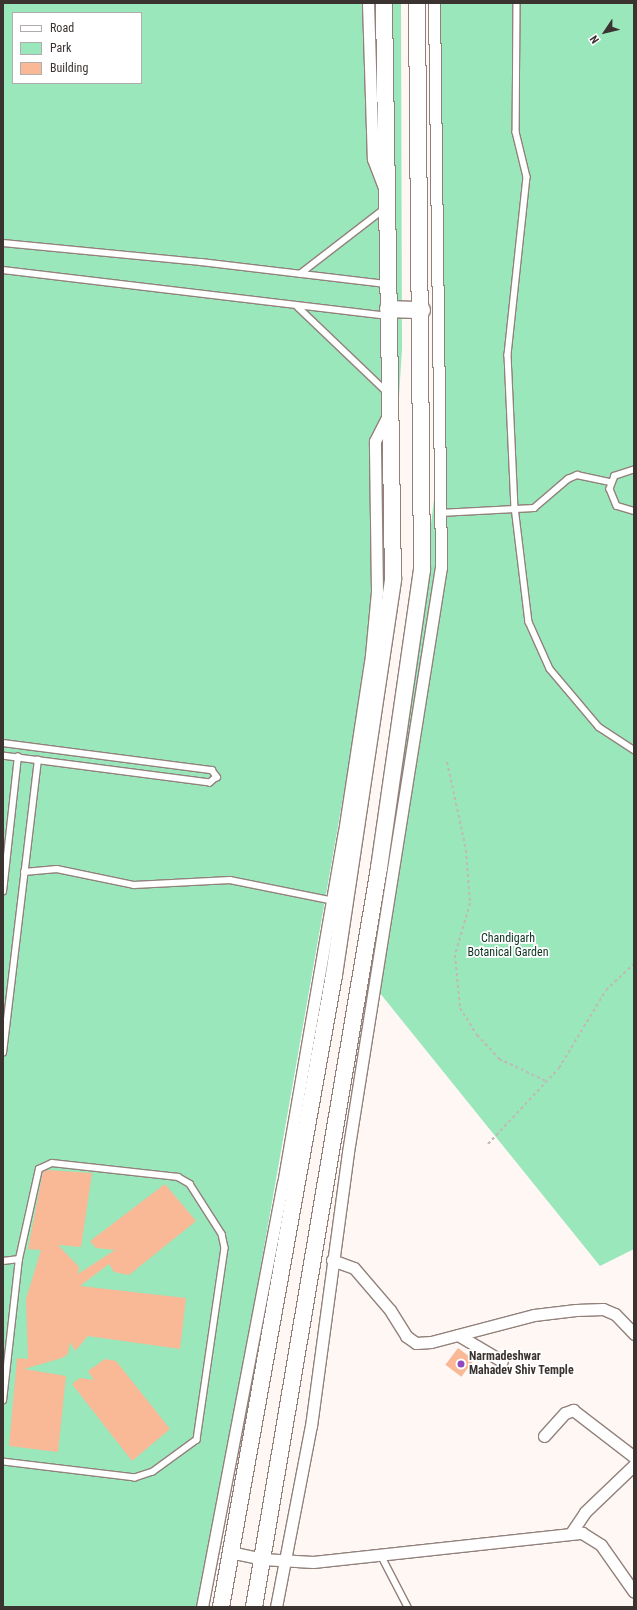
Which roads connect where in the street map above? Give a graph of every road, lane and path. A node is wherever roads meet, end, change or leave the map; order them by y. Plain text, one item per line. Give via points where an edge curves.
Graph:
1 (368, 3) edge
2 (384, 3) edge
3 (417, 3) edge
4 (434, 3) edge
5 (517, 3) edge
6 (385, 191) junction
7 (386, 208) junction
8 (3, 243) edge
9 (3, 270) edge
10 (300, 274) junction
11 (388, 284) junction
12 (298, 307) junction
13 (422, 310) junction
14 (388, 312) junction
15 (390, 395) junction
16 (634, 470) edge
17 (611, 482) junction
18 (634, 511) edge
19 (515, 512) junction
20 (440, 513) junction
21 (3, 743) edge
22 (634, 750) edge
23 (3, 756) edge
24 (18, 757) junction
25 (38, 760) junction
26 (447, 762) dead end
27 (24, 872) junction
28 (3, 892) edge
29 (338, 902) junction
30 (634, 964) edge
31 (3, 1053) edge
32 (548, 1082) junction
33 (488, 1144) dead end
34 (19, 1259) junction
35 (332, 1260) junction
36 (3, 1261) edge
37 (634, 1334) edge
38 (458, 1335) junction
39 (502, 1361) dead end
40 (6, 1363) edge
41 (3, 1401) edge
42 (544, 1436) dead end
43 (634, 1457) edge
44 (3, 1462) edge
45 (634, 1465) edge
46 (571, 1533) junction
47 (230, 1552) junction
48 (381, 1555) junction
49 (262, 1559) junction
50 (285, 1561) junction
51 (634, 1592) edge
52 (202, 1607) edge
53 (221, 1607) edge
54 (254, 1607) edge
55 (276, 1607) edge
56 (408, 1607) edge

1 - 6 street via 372,159
2 - 6 main road
3 - 13 main road
4 - 20 street
5 - 19 lane via 516,132 527,177 508,356
6 - 7 main road
7 - 10 lane
7 - 11 main road
8 - 10 lane
9 - 12 lane
10 - 11 lane
11 - 14 main road
12 - 14 lane
12 - 15 lane
13 - 14 main road
13 - 49 main road via 422,570 379,868
14 - 15 main road
15 - 29 main road via 393,579
16 - 17 lane via 621,472
17 - 18 lane via 613,501 623,510
17 - 19 lane via 577,475 568,479 543,504
19 - 20 lane
19 - 22 lane via 528,622 550,669 599,727
20 - 35 street via 442,567
21 - 25 lane via 214,771 217,777 210,783
23 - 24 lane
24 - 25 lane
24 - 28 lane
25 - 27 lane
26 - 32 path via 466,850 470,903 455,955 460,1008 473,1030 499,1059
27 - 29 lane via 57,869 134,885 230,880
27 - 31 lane
29 - 47 main road
29 - 52 street
30 - 32 path via 606,990
32 - 33 path
34 - 36 lane
34 - 40 lane
34 - 44 lane via 37,1173 42,1166 52,1163 184,1180 200,1194 222,1234 225,1248 201,1434 192,1446 153,1472 135,1478
35 - 38 street via 354,1268 390,1310 406,1336 416,1342
35 - 50 street via 311,1426
37 - 38 street via 616,1314 603,1309 534,1315
38 - 39 street
40 - 41 lane
42 - 43 street via 565,1413 573,1410
45 - 46 street via 593,1503
46 - 48 street
46 - 51 street via 592,1536
47 - 49 street
47 - 53 main road
48 - 50 street
48 - 56 lane
49 - 50 street
49 - 54 main road
50 - 55 street

